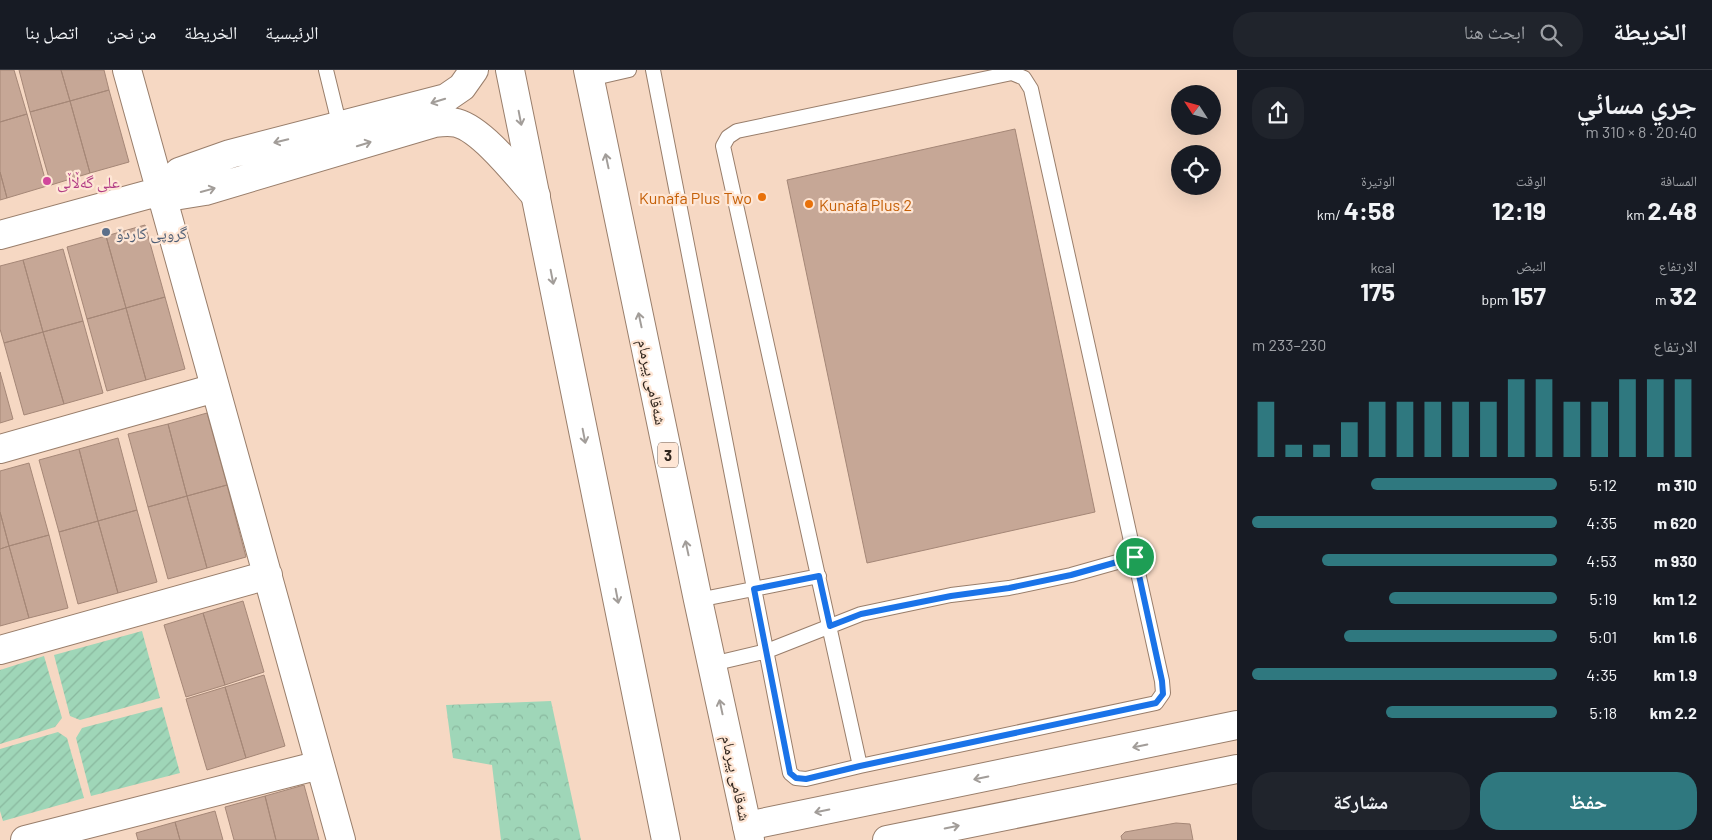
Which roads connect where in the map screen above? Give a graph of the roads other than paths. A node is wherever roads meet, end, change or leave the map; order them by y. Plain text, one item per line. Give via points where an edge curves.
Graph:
1 (127, 70) edge
2 (326, 70) edge
3 (474, 70) edge
4 (510, 70) edge
5 (629, 70) edge
6 (653, 70) edge
7 (589, 74) edge
8 (340, 126) junction
9 (161, 191) junction
10 (536, 196) junction
11 (0, 235) edge
12 (215, 388) junction
13 (0, 449) edge
14 (1135, 557) junction
15 (268, 575) junction
16 (819, 576) junction
17 (754, 589) junction
18 (698, 600) junction
19 (830, 626) junction
20 (0, 650) edge
21 (767, 651) junction
22 (712, 664) junction
23 (1237, 725) edge
24 (1180, 738) junction
25 (320, 765) junction
26 (860, 766) junction
27 (1237, 769) edge
28 (1188, 779) junction
29 (749, 833) edge
30 (25, 840) edge
31 (341, 840) edge
32 (666, 840) edge
33 (887, 840) edge

1 - 9 main road
2 - 8 lane
3 -> 8 main road via 462,87 446,98
4 -> 10 main road
5 - 7 lane
6 - 17 lane
18 -> 7 main road, شەقامی پیرمام / 3
8 -> 9 main road via 230,154 179,172
9 -> 10 main road via 174,196 205,191 448,121 476,133
9 - 11 main road
9 - 12 main road
10 -> 32 main road
12 - 13 main road
12 - 15 main road
14 - 16 lane via 1031,89 1024,78 1012,73 737,131 723,146
14 - 19 lane via 1044,581 861,614
14 - 26 lane via 1162,681 1163,694 1156,703
15 - 20 main road
15 - 25 main road
16 - 17 lane
16 - 19 lane
17 - 18 lane
17 - 21 lane
18 - 22 main road, شەقامی پیرمام / 3
19 - 21 lane
19 - 26 lane
21 - 22 lane
21 - 26 lane via 790,773 796,778 806,779
29 -> 22 main road, شەقامی پیرمام / 3
23 - 24 main road
24 - 28 main road
24 -> 29 main road
25 - 30 main road
25 - 31 main road
27 - 28 main road
33 -> 28 main road

